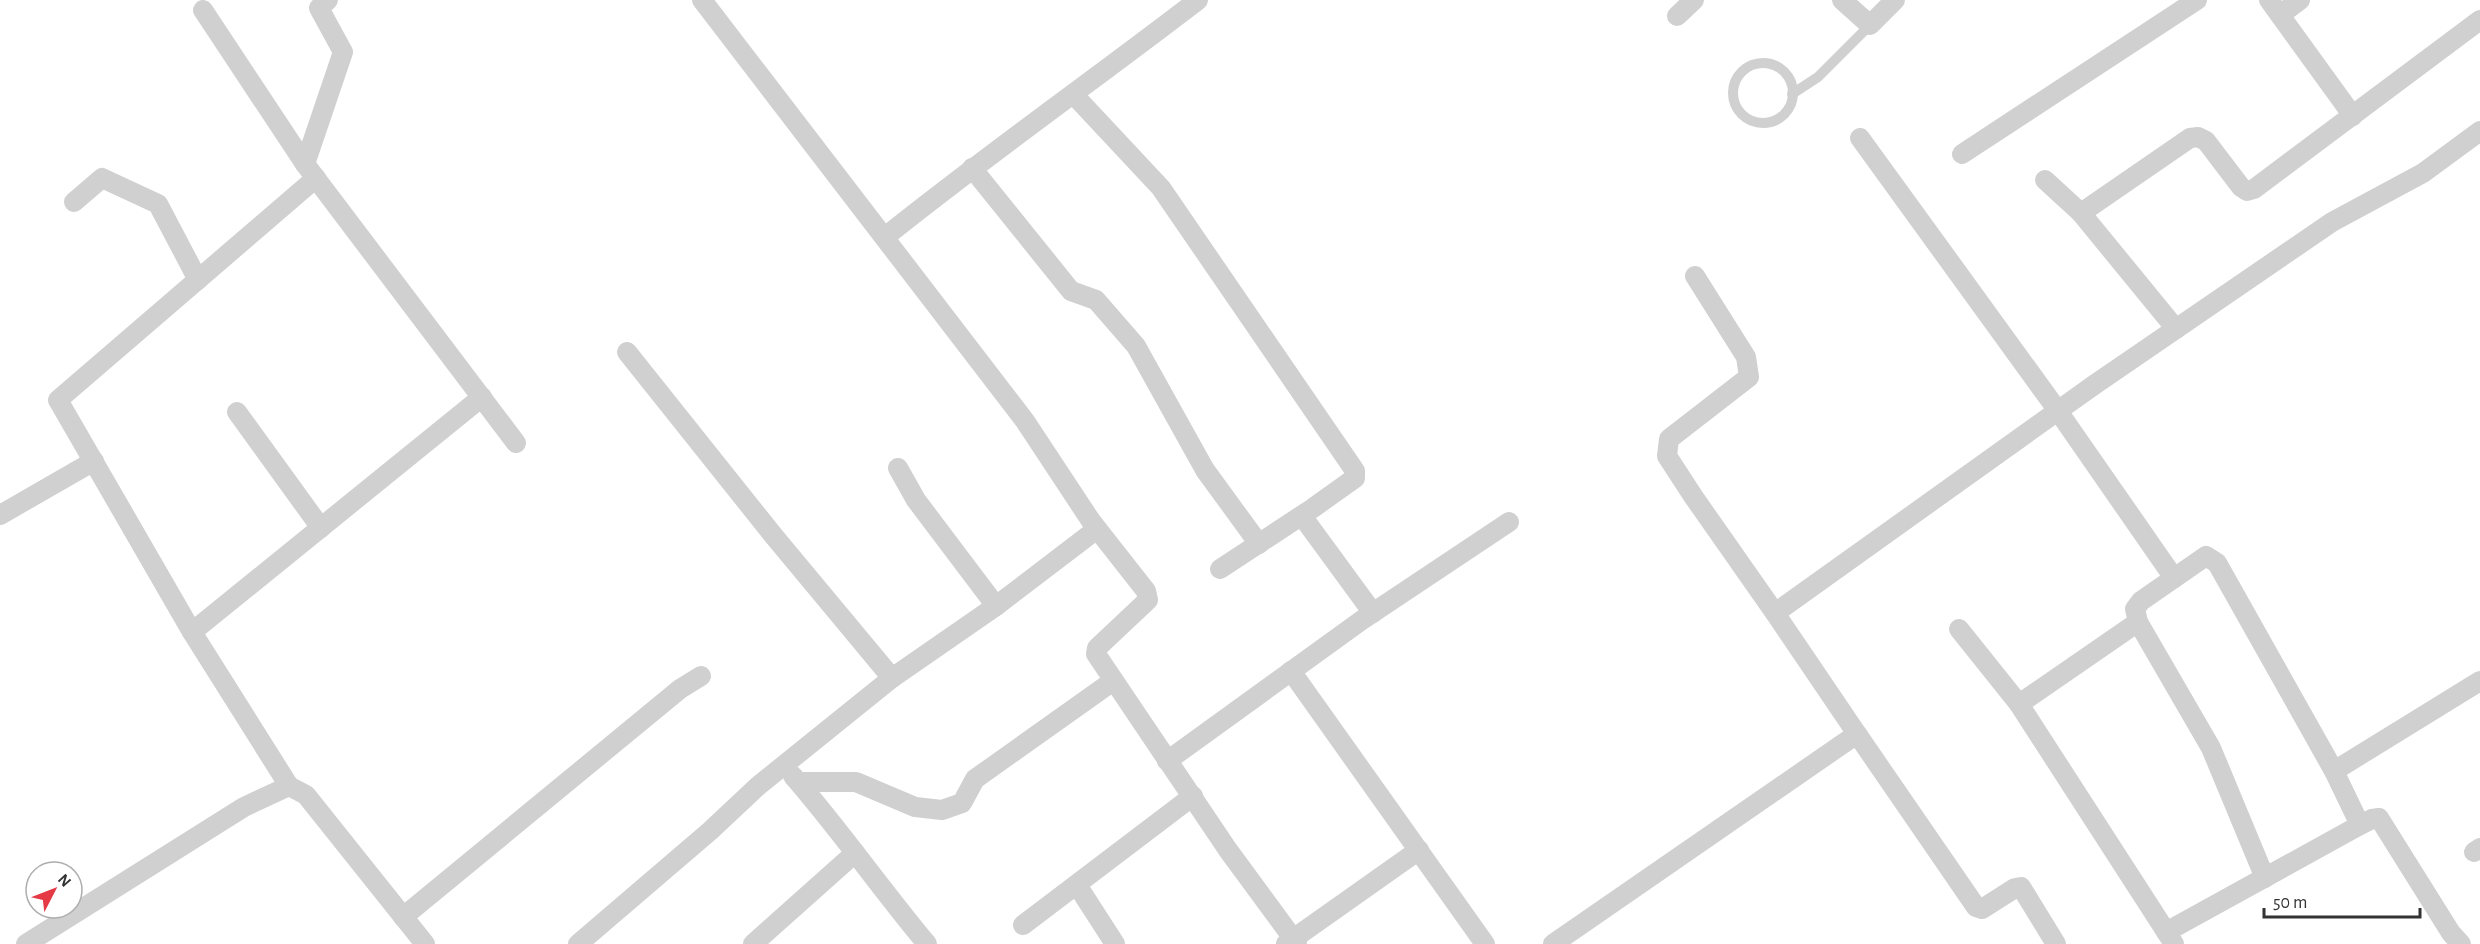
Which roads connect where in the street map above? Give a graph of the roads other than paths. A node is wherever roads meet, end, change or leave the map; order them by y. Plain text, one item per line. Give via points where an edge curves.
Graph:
1 (328, 0) edge
2 (702, 0) edge
3 (1198, 0) edge
4 (1694, 0) edge
5 (1842, 0) edge
6 (1895, 0) edge
7 (2197, 0) edge
8 (2300, 0) edge
9 (2274, 8) edge
10 (204, 10) dead end
11 (1677, 16) dead end
12 (2480, 20) edge
13 (1870, 25) junction
14 (1792, 94) junction
15 (1074, 95) junction
16 (2353, 116) junction
17 (2480, 131) edge
18 (1860, 138) dead end
19 (1962, 154) dead end
20 (972, 168) junction
21 (311, 171) junction
22 (2045, 180) dead end
23 (74, 202) dead end
24 (2080, 213) junction
25 (885, 237) junction
26 (1695, 276) dead end
27 (198, 280) junction
28 (2176, 329) junction
29 (627, 352) dead end
30 (482, 397) junction
31 (2058, 411) junction
32 (237, 412) dead end
33 (516, 443) dead end
34 (94, 461) junction
35 (898, 468) dead end
36 (0, 515) edge
37 (1302, 516) junction
38 (1509, 522) dead end
39 (321, 528) junction
40 (1097, 529) junction
41 (1259, 544) junction
42 (1220, 569) dead end
43 (2174, 578) junction
44 (996, 606) junction
45 (1775, 612) junction
46 (1373, 613) junction
47 (2138, 622) junction
48 (1959, 629) dead end
49 (192, 632) junction
50 (1291, 671) junction
51 (701, 676) dead end
52 (892, 678) junction
53 (1113, 681) junction
54 (2480, 681) edge
55 (2019, 704) junction
56 (1857, 734) junction
57 (1167, 761) junction
58 (784, 765) junction
59 (2334, 771) junction
60 (799, 782) junction
61 (289, 786) junction
62 (1193, 796) junction
63 (2360, 825) junction
64 (1419, 850) junction
65 (855, 853) junction
66 (2265, 878) junction
67 (1077, 885) junction
68 (403, 917) junction
69 (1023, 925) dead end
70 (2170, 938) edge
71 (1292, 942) edge
72 (26, 944) edge
73 (425, 944) edge
74 (578, 944) edge
75 (753, 944) edge
76 (927, 944) edge
77 (1115, 944) edge
78 (1485, 944) edge
79 (1553, 944) edge
80 (2056, 944) edge
81 (2461, 944) edge

1 - 21 street via 319,8 344,52
2 - 25 street
3 - 15 street
4 - 11 street
5 - 13 street
6 - 13 street
7 - 19 street
8 - 9 street
9 - 16 street
10 - 21 street
12 - 16 street
13 - 14 lane via 1818,77
14 - 14 lane via 1789,107 1779,118 1764,123 1749,120 1737,110 1732,94 1736,79 1746,68 1761,63 1776,66 1788,75
15 - 20 street
15 - 37 street via 1161,188 1352,463 1354,478
16 - 24 street via 2254,189 2247,191 2241,187 2206,141 2190,138
17 - 28 street via 2423,173 2332,222
18 - 31 street
20 - 25 street
20 - 41 street via 1071,291 1096,300 1136,346 1205,470
21 - 27 street
21 - 30 street
22 - 24 street
23 - 27 street via 102,178 158,204
24 - 28 street
25 - 40 street via 1025,421
26 - 45 street via 1746,357 1749,378 1669,438 1667,456
27 - 34 street via 58,400
28 - 31 street
29 - 52 street
30 - 33 street
30 - 39 street
31 - 43 street
31 - 45 street
32 - 39 street
34 - 36 street
34 - 49 street
35 - 44 street via 916,500
37 - 41 street
37 - 46 street
38 - 46 street
39 - 49 street
40 - 44 street
40 - 53 street via 1146,591 1148,600 1097,648 1096,654
41 - 42 street
43 - 47 street via 2134,609
43 - 59 street via 2206,556 2217,562
44 - 52 street
45 - 56 street
46 - 50 street
47 - 55 street
47 - 66 street via 2211,748
48 - 55 street
49 - 61 street
50 - 57 street
50 - 64 street
51 - 68 street via 680,689
52 - 58 street
53 - 57 street
53 - 60 street via 975,779 962,803 942,810 915,807 856,782
54 - 59 street
55 - 70 street
56 - 79 street
56 - 80 street via 1976,907 1982,909 2021,887
57 - 62 street
58 - 60 street
58 - 74 street
59 - 63 street
60 - 65 street
61 - 68 street via 306,795
61 - 72 street via 244,807
62 - 67 street
62 - 71 street
63 - 66 street
63 - 81 street via 2379,818
64 - 71 street
64 - 78 street
65 - 75 street
65 - 76 street
66 - 70 street
67 - 69 street
67 - 77 street
68 - 73 street

